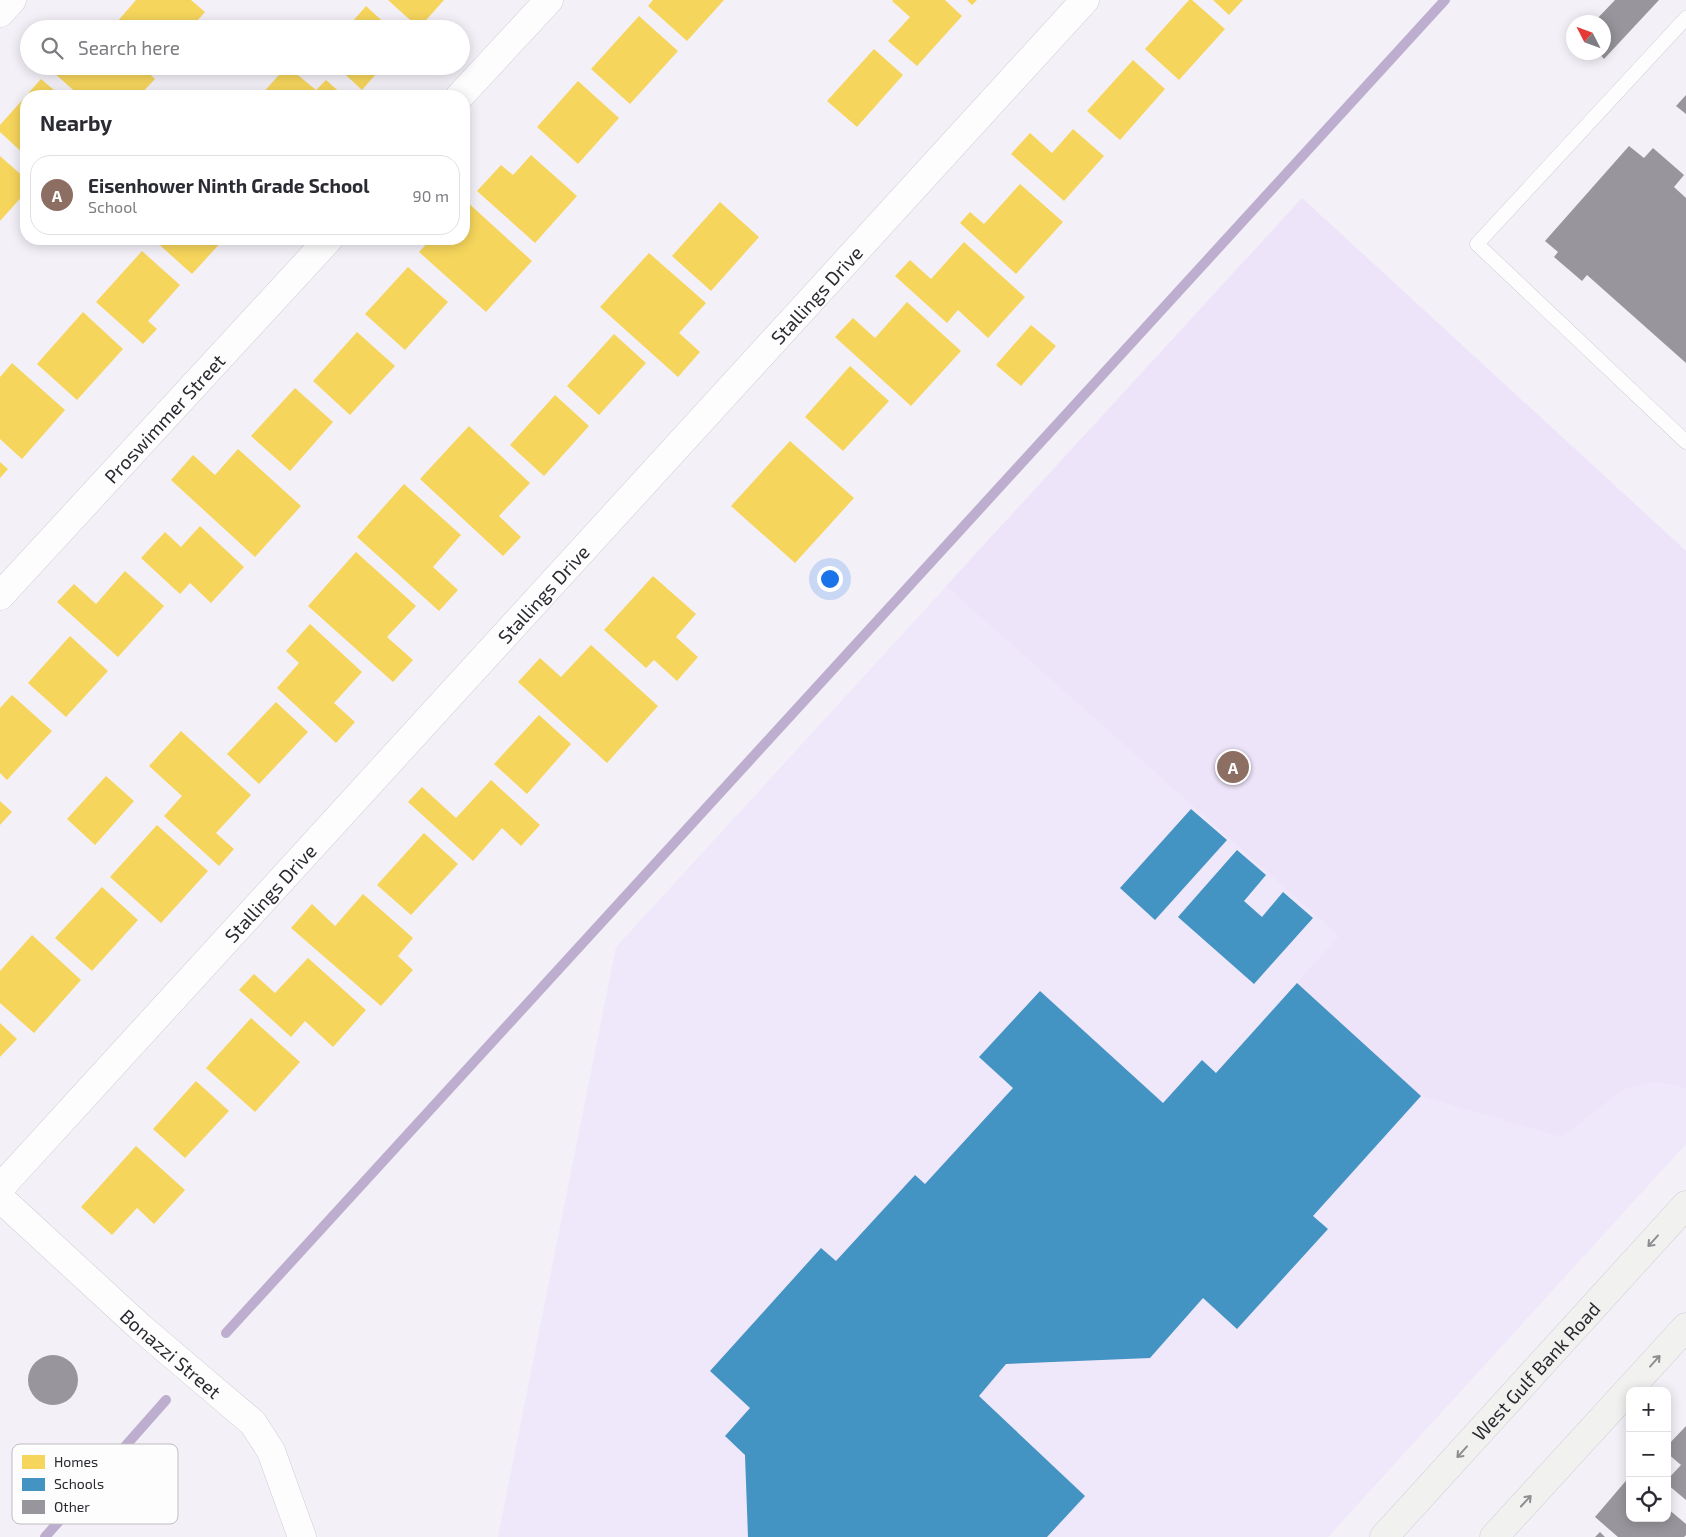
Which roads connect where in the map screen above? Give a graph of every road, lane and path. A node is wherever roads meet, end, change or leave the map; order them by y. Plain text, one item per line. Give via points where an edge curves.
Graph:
1 (12, 0) edge
2 (549, 0) edge
3 (1085, 0) edge
4 (0, 13) edge
5 (1686, 18) edge
6 (466, 90) edge
7 (323, 245) edge
8 (1686, 442) edge
9 (0, 596) edge
10 (0, 1188) edge
11 (0, 1198) edge
12 (1686, 1205) edge
13 (1686, 1327) edge
14 (302, 1537) edge
15 (1384, 1537) edge
16 (1494, 1537) edge

1 - 4 street
2 - 6 street
3 - 10 street, Stallings Drive
5 - 8 lane via 1477,244
7 - 9 street, Proswimmer Street
11 - 14 street, Bonazzi Street via 140,1327 253,1423 271,1451
12 -> 15 main road, West Gulf Bank Road
16 -> 13 main road

